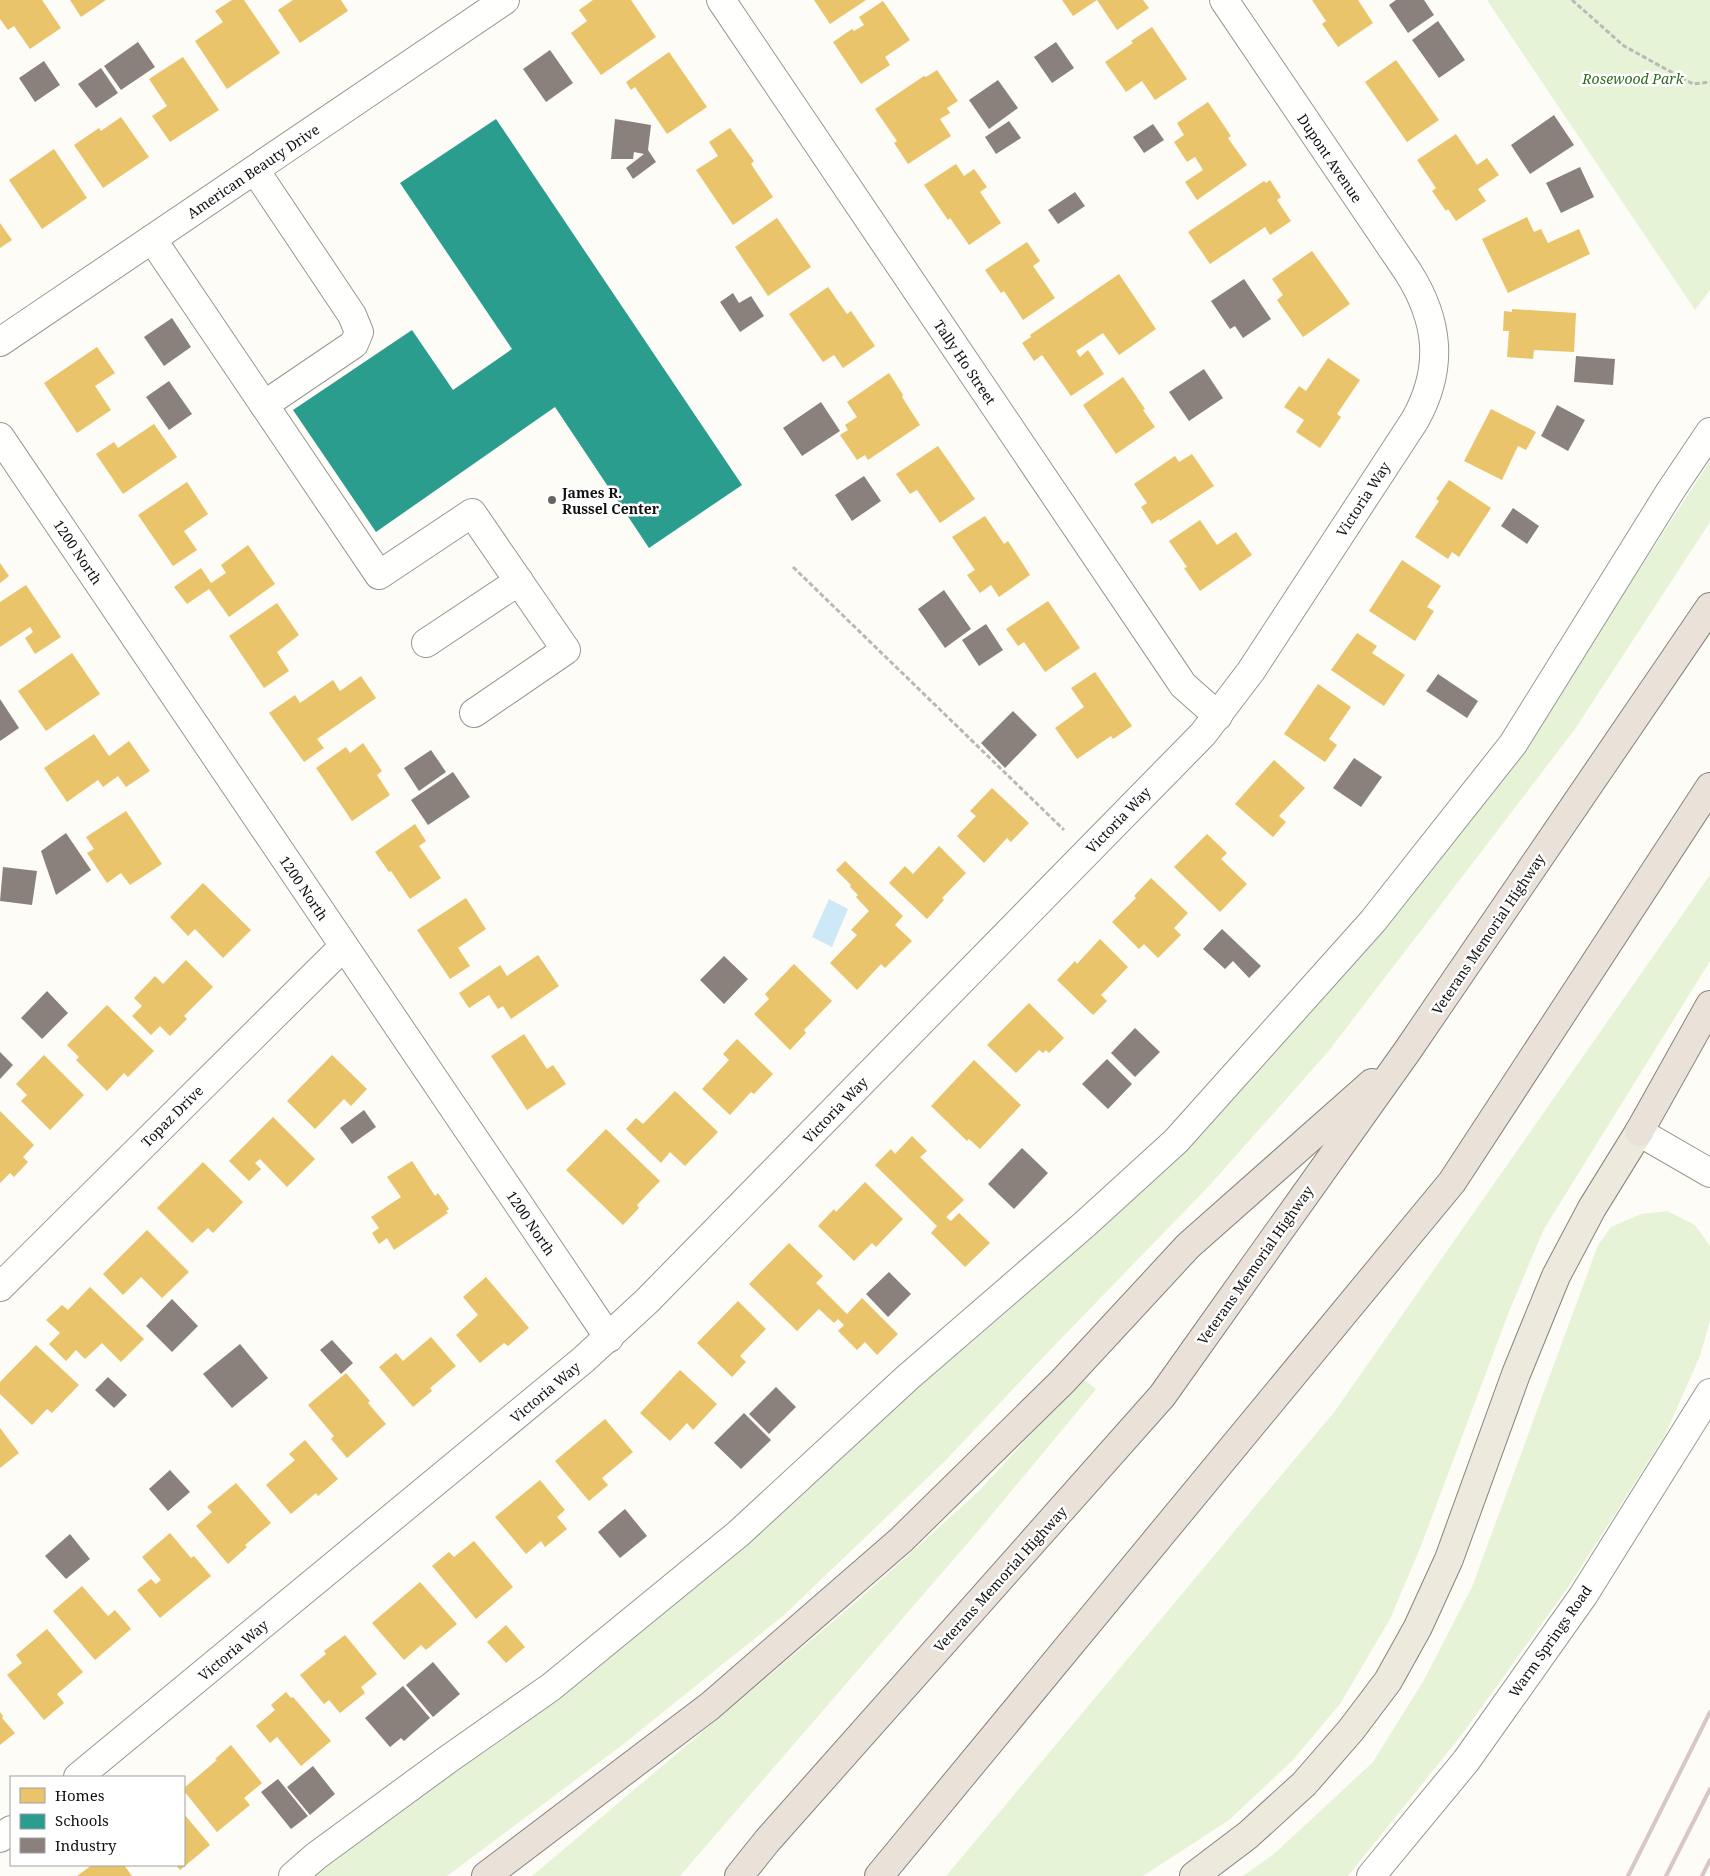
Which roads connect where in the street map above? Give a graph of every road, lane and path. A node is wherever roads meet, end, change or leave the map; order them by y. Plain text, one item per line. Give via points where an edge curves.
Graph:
1 (505, 0) edge
2 (721, 0) edge
3 (1224, 0) edge
4 (1572, 0) edge
5 (1710, 82) edge
6 (255, 170) junction
7 (152, 239) junction
8 (1430, 319) joint
9 (0, 342) edge
10 (264, 406) junction
11 (1710, 432) edge
12 (0, 437) edge
13 (793, 567) dead end
14 (518, 581) junction
15 (1710, 607) edge
16 (426, 643) dead end
17 (474, 712) dead end
18 (1218, 716) junction
19 (1710, 787) edge
20 (1064, 830) dead end
21 (344, 946) junction
22 (1710, 1005) edge
23 (1408, 1050) junction
24 (1639, 1132) junction
25 (1710, 1173) edge
26 (0, 1287) edge
27 (609, 1338) junction
28 (1710, 1393) edge
29 (79, 1776) edge
30 (293, 1876) edge
31 (486, 1876) edge
32 (739, 1876) edge
33 (879, 1876) edge
34 (1194, 1876) edge
35 (1371, 1876) edge

1 - 6 street, American Beauty Drive
2 - 18 street, Tally Ho Street via 1183,685
3 - 8 street, Dupont Avenue via 1412,279
4 - 5 path via 1624,46 1693,84
6 - 7 street, American Beauty Drive
6 - 10 street via 352,315 359,332 354,344
7 - 9 street, American Beauty Drive
7 - 10 street
8 - 18 street, Victoria Way via 1434,336 1433,371 1423,405
10 - 14 street via 380,575 472,512
11 - 30 street via 1513,744 1373,921 1176,1141 907,1378 738,1534 551,1687 316,1856
12 - 21 street, 1200 North
13 - 20 path
14 - 16 street
14 - 17 street via 566,650
15 - 23 highway, Veterans Memorial Highway
18 - 27 street, Victoria Way
19 - 33 highway via 1452,1182
21 - 26 street, Topaz Drive
21 - 27 street, 1200 North
22 - 24 highway
23 - 31 highway via 1188,1246 1063,1382 901,1540 710,1706
23 - 32 highway, Veterans Memorial Highway via 1162,1396
24 - 25 street
24 - 34 main road via 1592,1208 1556,1276 1516,1374 1449,1559 1418,1627 1388,1681 1304,1784 1248,1835
27 - 29 street, Victoria Way
28 - 35 street, Warm Springs Road via 1583,1596 1466,1761

